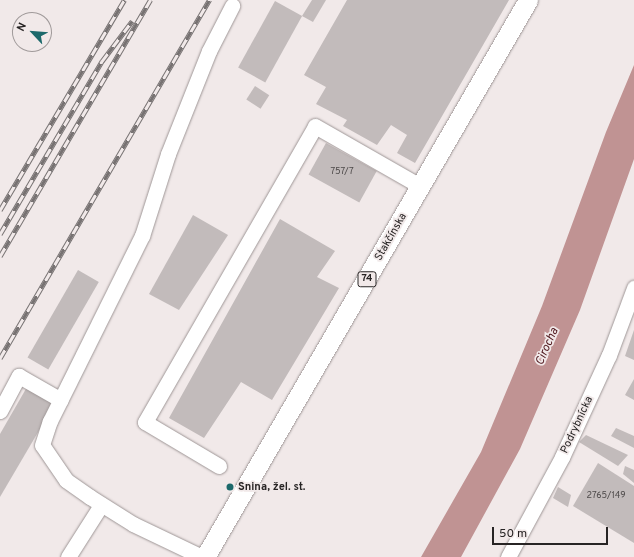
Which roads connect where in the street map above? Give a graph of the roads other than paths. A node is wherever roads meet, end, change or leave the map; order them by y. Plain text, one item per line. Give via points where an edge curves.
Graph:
1 (528, 0) edge
2 (232, 6) dead end
3 (420, 186) junction
4 (634, 288) edge
5 (61, 400) junction
6 (0, 411) edge
7 (219, 466) dead end
8 (101, 504) junction
9 (68, 557) edge
10 (202, 557) edge
11 (205, 557) edge
12 (508, 557) edge

1 - 3 main road, Stakčínska / 74
2 - 5 lane via 209,51 168,154 142,236
3 - 7 lane via 315,126 145,422
3 - 11 main road, Stakčínska / 74
4 - 12 lane, Podrybnícka via 609,355 562,457
5 - 6 lane via 19,376
5 - 8 lane via 42,445 66,480
8 - 9 lane
8 - 10 lane via 133,524

